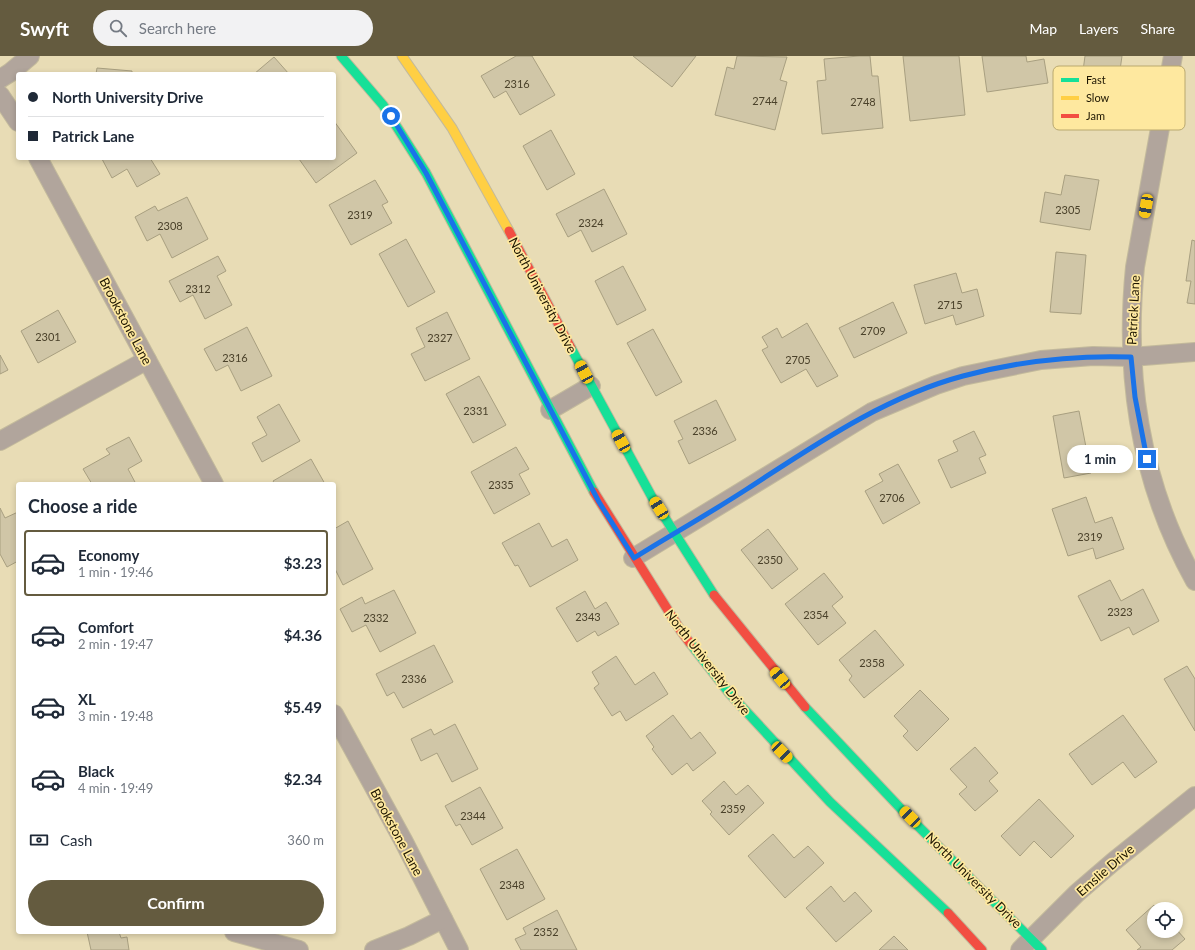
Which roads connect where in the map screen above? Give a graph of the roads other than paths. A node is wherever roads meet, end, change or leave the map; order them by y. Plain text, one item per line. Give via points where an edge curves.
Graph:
1 (30, 56) edge
2 (341, 56) edge
3 (402, 56) edge
4 (1173, 56) edge
5 (1171, 66) edge
6 (0, 79) edge
7 (0, 95) edge
8 (16, 119) edge
9 (1160, 130) edge
10 (39, 160) edge
11 (1195, 352) edge
12 (1131, 357) junction
13 (147, 360) junction
14 (591, 386) junction
15 (550, 410) junction
16 (0, 441) edge
17 (213, 482) edge
18 (674, 534) junction
19 (634, 558) junction
20 (1195, 581) edge
21 (336, 718) edge
22 (1195, 796) edge
23 (443, 919) junction
24 (241, 934) edge
25 (1031, 946) edge
26 (299, 950) edge
27 (374, 950) edge
28 (459, 950) edge
29 (982, 950) edge

1 - 6 street
2 - 15 street, North University Drive via 383,105 418,160
3 - 14 street, North University Drive via 445,115
4 - 5 street, Patrick Lane
7 - 8 street
9 - 12 street, Patrick Lane via 1135,267
10 - 13 street, Brookstone Lane
11 - 12 street
12 - 18 street via 1093,356 1017,363 936,385 872,412
12 - 20 street, Patrick Lane via 1143,447 1153,483 1172,534
13 - 16 street
13 - 17 street, Brookstone Lane
14 - 15 street
14 - 18 street, North University Drive
15 - 19 street, North University Drive via 599,502
18 - 19 street
18 - 25 street, North University Drive via 730,616 798,700
19 - 29 street, North University Drive via 681,631 730,694 830,802 938,903
21 - 23 street, Brookstone Lane
22 - 25 street, Emslie Drive via 1077,893
23 - 27 street
23 - 28 street, Brookstone Lane
24 - 26 street

